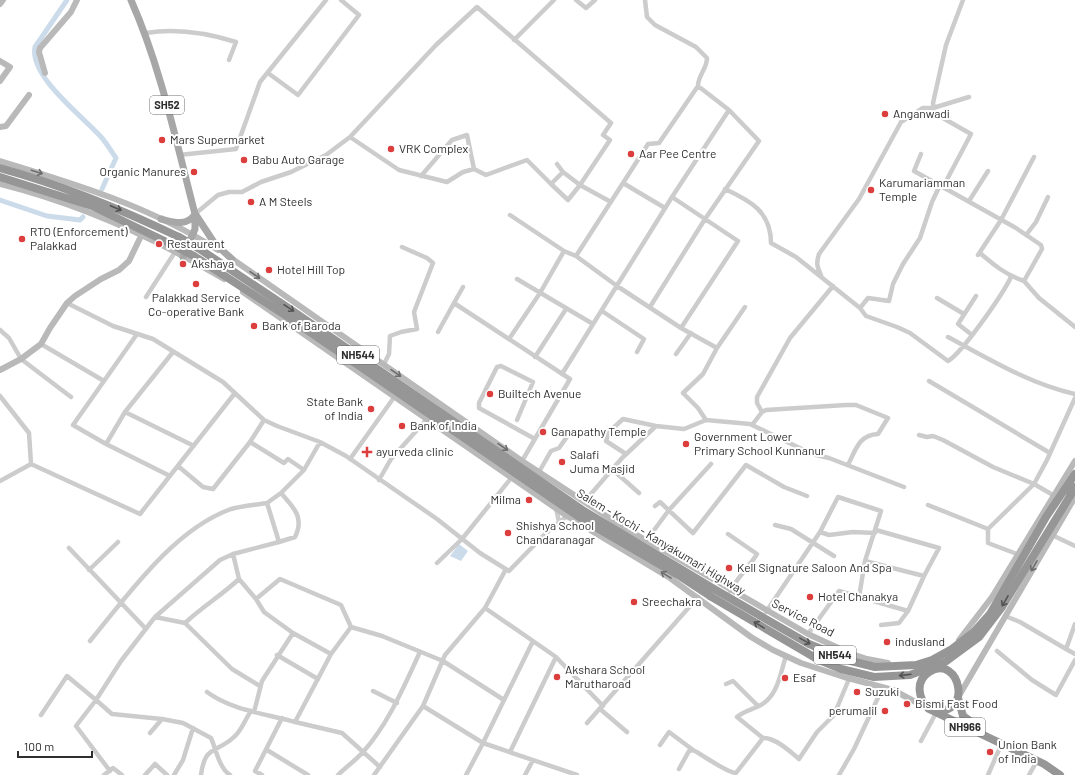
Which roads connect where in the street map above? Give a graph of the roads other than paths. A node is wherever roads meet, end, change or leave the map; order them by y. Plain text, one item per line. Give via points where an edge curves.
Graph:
1 (3, 0) edge
2 (77, 0) edge
3 (131, 0) edge
4 (326, 0) edge
5 (341, 0) edge
6 (554, 0) edge
7 (576, 0) edge
8 (595, 0) edge
9 (645, 0) edge
10 (964, 0) edge
11 (0, 4) edge
12 (146, 33) junction
13 (514, 40) junction
14 (0, 60) edge
15 (229, 60) dead end
16 (45, 73) dead end
17 (268, 73) junction
18 (0, 81) edge
19 (698, 86) junction
20 (29, 96) dead end
21 (969, 98) dead end
22 (933, 108) junction
23 (729, 110) junction
24 (0, 127) edge
25 (350, 137) junction
26 (921, 154) dead end
27 (179, 155) junction
28 (1034, 157) dead end
29 (0, 161) edge
30 (557, 164) dead end
31 (0, 168) edge
32 (474, 169) junction
33 (988, 171) dead end
34 (562, 172) junction
35 (421, 176) junction
36 (0, 177) edge
37 (623, 183) junction
38 (0, 184) edge
39 (551, 184) junction
40 (580, 185) junction
41 (941, 186) junction
42 (725, 189) junction
43 (672, 197) junction
44 (1048, 197) dead end
45 (969, 201) junction
46 (611, 202) junction
47 (665, 208) junction
48 (195, 214) junction
49 (510, 215) dead end
50 (161, 219) junction
51 (705, 219) junction
52 (1001, 220) junction
53 (142, 234) junction
54 (192, 235) junction
55 (1026, 235) junction
56 (402, 247) dead end
57 (175, 249) junction
58 (564, 251) junction
59 (183, 256) junction
60 (576, 256) junction
61 (232, 259) junction
62 (822, 277) junction
63 (1012, 277) junction
64 (518, 279) dead end
65 (1024, 282) junction
66 (617, 286) junction
67 (834, 286) junction
68 (463, 287) dead end
69 (540, 293) junction
70 (976, 296) dead end
71 (146, 297) dead end
72 (937, 298) dead end
73 (67, 303) junction
74 (454, 303) junction
75 (650, 307) junction
76 (745, 307) dead end
77 (860, 308) junction
78 (566, 309) junction
79 (602, 311) junction
80 (964, 314) junction
81 (593, 324) junction
82 (1075, 326) edge
83 (681, 328) junction
84 (0, 330) edge
85 (438, 332) dead end
86 (691, 333) junction
87 (137, 334) junction
88 (972, 335) junction
89 (948, 337) dead end
90 (508, 339) junction
91 (41, 344) junction
92 (963, 345) junction
93 (717, 348) junction
94 (172, 352) junction
95 (637, 352) dead end
96 (676, 354) dead end
97 (535, 357) junction
98 (21, 359) junction
99 (384, 364) junction
100 (0, 370) edge
101 (562, 374) junction
102 (104, 381) junction
103 (929, 381) dead end
104 (235, 393) junction
105 (1075, 394) edge
106 (0, 396) edge
107 (395, 396) junction
108 (71, 397) dead end
109 (1075, 398) edge
110 (125, 412) junction
111 (762, 412) junction
112 (427, 419) junction
113 (264, 420) junction
114 (517, 420) dead end
115 (706, 420) junction
116 (752, 425) junction
117 (656, 426) junction
118 (569, 434) dead end
119 (919, 435) dead end
120 (535, 439) junction
121 (250, 442) junction
122 (320, 442) junction
123 (106, 444) junction
124 (192, 445) junction
125 (1050, 453) junction
126 (626, 454) junction
127 (350, 459) junction
128 (522, 461) junction
129 (1075, 461) edge
130 (31, 464) junction
131 (711, 464) dead end
132 (848, 465) junction
133 (178, 466) junction
134 (612, 469) junction
135 (304, 470) junction
136 (539, 472) junction
137 (1075, 474) edge
138 (170, 476) junction
139 (512, 477) junction
140 (379, 480) junction
141 (0, 481) edge
142 (1034, 484) junction
143 (904, 487) dead end
144 (1075, 487) edge
145 (281, 493) junction
146 (639, 493) dead end
147 (1053, 495) junction
148 (807, 496) dead end
149 (1074, 499) edge
150 (584, 502) junction
151 (267, 503) junction
152 (928, 505) dead end
153 (655, 506) dead end
154 (556, 508) junction
155 (668, 510) junction
156 (567, 516) junction
157 (559, 522) junction
158 (775, 525) dead end
159 (988, 529) junction
160 (820, 532) junction
161 (876, 532) junction
162 (728, 534) dead end
163 (1052, 534) junction
164 (462, 539) junction
165 (646, 541) junction
166 (118, 542) dead end
167 (279, 542) junction
168 (813, 542) junction
169 (1075, 546) edge
170 (69, 548) dead end
171 (233, 554) junction
172 (1017, 554) junction
173 (834, 556) dead end
174 (865, 561) junction
175 (437, 563) dead end
176 (506, 569) junction
177 (89, 570) junction
178 (924, 576) junction
179 (239, 579) junction
180 (730, 591) junction
181 (698, 597) junction
182 (859, 597) junction
183 (256, 599) junction
184 (121, 603) junction
185 (485, 608) junction
186 (908, 611) junction
187 (766, 612) junction
188 (1005, 616) junction
189 (155, 617) junction
190 (185, 623) junction
191 (1075, 624) edge
192 (881, 625) dead end
193 (352, 627) junction
194 (146, 629) junction
195 (293, 633) junction
196 (808, 634) junction
197 (90, 641) dead end
198 (533, 641) junction
199 (952, 649) junction
200 (997, 650) dead end
201 (1066, 650) junction
202 (420, 652) junction
203 (331, 654) junction
204 (1075, 654) edge
205 (277, 655) junction
206 (786, 656) junction
207 (556, 657) junction
208 (932, 660) junction
209 (1075, 660) edge
210 (443, 661) junction
211 (916, 665) junction
212 (932, 670) junction
213 (318, 679) junction
214 (849, 679) junction
215 (726, 684) dead end
216 (260, 686) junction
217 (883, 688) junction
218 (373, 691) dead end
219 (207, 692) dead end
220 (958, 698) junction
221 (96, 700) junction
222 (504, 700) junction
223 (396, 703) junction
224 (423, 706) junction
225 (758, 706) junction
226 (601, 708) junction
227 (252, 711) junction
228 (932, 711) junction
229 (42, 715) dead end
230 (282, 718) junction
231 (162, 719) junction
232 (295, 722) junction
233 (587, 723) dead end
234 (192, 728) junction
235 (627, 732) dead end
236 (150, 733) dead end
237 (763, 738) junction
238 (921, 741) dead end
239 (1002, 741) junction
240 (483, 743) junction
241 (660, 744) dead end
242 (216, 748) junction
243 (267, 750) junction
244 (693, 750) junction
245 (363, 752) junction
246 (510, 752) junction
247 (532, 760) junction
248 (1037, 760) junction
249 (380, 767) junction
250 (680, 769) dead end
251 (110, 771) junction
252 (147, 773) edge
253 (104, 775) edge
254 (122, 775) edge
255 (167, 775) edge
256 (174, 775) edge
257 (201, 775) edge
258 (230, 775) edge
259 (262, 775) edge
260 (308, 775) edge
261 (338, 775) edge
262 (374, 775) edge
263 (466, 775) edge
264 (525, 775) edge
265 (577, 775) edge
266 (839, 775) edge
267 (988, 775) edge
268 (1029, 775) edge
269 (1060, 775) edge
270 (1067, 775) edge

1 - 11 street
2 - 16 street via 71,12 40,48
3 - 12 main road, SH52
4 - 17 street
5 - 17 street via 359,15 298,95
6 - 13 street
7 - 8 street via 586,8
9 - 19 street via 648,17 655,25 696,48 707,58 707,64 698,78
10 - 22 street via 946,44
12 - 15 street via 162,30 181,31 217,36 236,42
12 - 27 main road, SH52 via 164,90
13 - 25 street via 478,7 436,45
13 - 40 street via 612,123 604,135 610,140
14 - 18 street via 10,67
17 - 27 street via 260,82 236,149
19 - 23 street
19 - 37 street via 659,143 648,144
20 - 24 street via 6,126
21 - 22 street
22 - 41 street via 934,113 971,134
22 - 62 street via 923,108 901,122 859,199 819,254 816,261
23 - 42 street via 759,141
23 - 43 street
25 - 35 street via 399,170
25 - 48 street via 326,155 290,172 242,192 218,195
26 - 41 street via 914,171
27 - 48 main road, SH52
28 - 52 street
29 -> 50 street, Service Road via 101,193
30 - 34 street
31 -> 211 highway, Salem - Kochi - Kanyakumari Highway / NH544, bridge via 115,207 198,248 584,511 809,644 851,661 875,667
32 - 35 street via 463,172 447,182
32 - 35 street via 468,135 452,140
32 - 39 street via 486,175 527,160
33 - 45 street
34 - 39 street
34 - 40 street
36 - 57 highway, Salem - Kochi - Kanyakumari Highway / NH544 via 92,206
37 - 46 street
37 - 47 street
38 - 53 street via 59,200
39 - 40 street via 568,200
40 - 46 street
41 - 45 street
41 - 77 street via 932,202 920,238 893,284 889,301 868,298
42 - 51 street
42 - 62 street via 760,210 768,220 771,242
43 - 47 street
43 - 51 street
44 - 55 street via 1036,222
45 - 52 street
46 - 60 street
47 - 66 street
48 - 50 main road via 185,223
48 - 54 main road via 195,229
48 - 61 main road via 207,233
49 - 58 street
50 - 54 street, Service Road
51 - 75 street
51 - 83 street via 738,240
52 - 55 street
52 - 63 street via 979,254
53 - 57 street
53 - 73 street via 129,261
54 - 59 main road
54 - 61 street, Service Road
55 - 65 street via 1041,245 1042,249
56 - 99 street via 433,263 414,312 417,329 390,336 389,354
57 - 59 street
57 - 71 street
144 -> 57 highway, Salem - Kochi - Kanyakumari Highway / NH544, bridge via 990,625 957,655 932,668 898,676 874,676 841,669 819,660 585,522 285,315 194,256
58 - 60 street
58 - 69 street
59 - 107 street via 223,279
60 - 66 street
61 -> 99 street, Service Road
62 - 67 street
63 - 65 street
63 - 88 street
64 - 69 street
65 - 82 street via 1039,298
66 - 75 street
66 - 79 street
67 - 77 street
67 - 111 street via 790,338 757,397
68 - 74 street
69 - 78 street
69 - 90 street
70 - 80 street
72 - 80 street
73 - 87 street via 113,326
73 - 91 street
74 - 85 street
74 - 90 street
75 - 83 street
76 - 93 street
77 - 92 street via 866,316 910,333 946,361 953,358
78 - 81 street
78 - 97 street
79 - 81 street
79 - 95 street via 644,339
80 - 88 street via 958,324
81 - 101 street
83 - 86 street
84 - 98 street via 9,338
86 - 93 street
86 - 96 street
87 - 94 street via 153,339
87 - 102 street
88 - 92 street
89 - 92 street
90 - 97 street
91 - 98 street
91 - 102 street
92 - 105 street via 995,363 1055,390
93 - 115 street via 703,374 683,393
94 - 104 street via 223,382
94 - 110 street
97 - 101 street
98 - 100 street
98 - 108 street
99 -> 128 street, Service Road
101 - 120 street via 570,379
102 - 123 street via 73,425
103 - 125 street
104 - 113 street
104 - 124 street
106 - 130 street via 29,433
107 - 112 street
107 - 127 street
109 - 125 street
110 - 123 street
110 - 124 street
111 - 116 street
111 - 132 street via 798,407 856,405 888,418 878,434 869,434 860,441
112 - 139 street
112 - 140 street via 391,459
113 - 121 street
113 - 122 street
114 - 120 street via 533,382 501,366 497,367 479,403 479,408
115 - 116 street
115 - 117 street via 684,429
116 - 132 street via 812,454
117 - 126 street
117 - 126 street via 623,419 609,432 606,441
118 - 136 street via 559,448 550,451
119 - 142 street via 933,436 993,467
120 - 128 street
121 - 133 street via 213,489 204,487
121 - 135 street via 284,463 288,459
122 - 127 street
122 - 135 street
123 - 138 street
124 - 133 street
125 - 142 street
126 - 134 street
127 - 140 street
128 - 136 street, Service Road
129 - 147 street
130 - 138 street via 140,514
130 - 141 street
131 - 155 street
132 - 143 street
133 - 138 street
134 - 146 street
134 - 150 street
135 - 145 street
136 - 150 street, Service Road
137 - 199 highway, Salem - Kochi - Kanyakumari Highway / NH544 via 1046,517 990,614 974,632
139 - 154 street
139 - 164 street
140 - 164 street
142 - 147 street
142 - 159 street
145 - 151 street
145 - 167 street via 296,511 299,528 295,536
147 - 172 street
148 - 155 street via 784,487 746,465 693,533
149 - 163 street
150 - 165 street, Service Road
151 - 167 street
151 - 184 street via 232,509 205,522 162,554
152 - 159 street
153 - 155 street via 660,502
154 - 156 street
154 - 157 street
155 - 165 street
156 - 157 street
181 -> 156 street
157 - 176 street via 510,571
158 - 168 street via 785,526
159 - 172 street via 988,543
160 - 161 street via 829,535
160 - 161 street via 838,497 881,511
160 - 168 street
161 - 174 street
161 - 178 street via 939,548
162 - 180 street via 757,554 736,579
163 - 169 street
163 -> 188 street
164 - 175 street
164 - 176 street
165 - 180 street, Service Road
166 - 177 street
167 - 171 street
168 - 173 street
168 - 187 street
170 - 177 street
171 - 179 street
171 - 189 street via 220,560
172 - 199 street via 978,617
174 - 178 street
174 - 182 street
176 - 185 street
177 - 184 street
178 - 186 street
179 - 183 street
179 - 190 street
180 - 187 street, Service Road
181 - 206 street via 751,637
181 - 226 street
182 - 186 street
182 - 196 street via 839,591
183 - 193 street via 280,579 340,605
183 - 195 street via 264,612
184 - 194 street
184 - 197 street
185 - 198 street
185 - 210 street via 445,655
186 - 192 street via 899,623
187 - 196 street, Service Road
188 - 201 street via 1025,624
188 - 220 street
189 - 190 street
189 - 194 street
190 - 216 street via 232,669
191 - 201 street
193 - 202 street
193 - 203 street
194 - 221 street via 120,661
195 - 203 street
195 - 205 street
196 - 211 street, Service Road via 867,659
198 - 207 street
198 - 222 street
199 - 208 highway, Salem - Kochi - Kanyakumari Highway / NH544
200 - 209 street via 1032,680 1056,695
201 - 204 street
202 - 210 street
202 - 223 street
203 - 213 street
205 - 213 street
205 - 216 street
206 - 214 street
206 - 225 street via 772,696
207 - 226 street
207 - 246 street
208 - 211 highway, Salem - Kochi - Kanyakumari Highway / NH544
208 - 212 highway
210 - 222 street
210 - 224 street
212 - 220 highway via 944,670 954,678 959,690
212 - 228 highway via 925,675 919,688 923,702
213 - 232 street
214 - 217 street
214 - 237 street via 834,715 817,732 799,759 774,741
215 - 225 street via 733,681
216 - 227 street
217 - 228 street via 894,690
217 - 266 street
218 - 223 street
219 - 227 street
220 - 228 highway via 946,709
220 - 239 highway, NH966 via 963,716 969,722
221 - 229 street via 67,676
221 - 231 street via 112,714
221 - 251 street via 76,726
222 - 240 street
223 - 245 street
224 - 240 street
224 - 249 street
225 - 237 street via 743,711 737,717
226 - 233 street
226 - 235 street
227 - 230 street
227 - 242 street via 236,735
228 - 238 street
228 - 239 highway, NH966
230 - 232 street
230 - 243 street
231 - 234 street via 183,723
231 - 236 street
232 - 245 street via 342,733
234 - 242 street via 211,738
234 - 256 street via 183,760
237 - 244 street via 736,773 731,773
239 - 248 highway, NH966
239 - 267 street
239 - 270 highway, NH966 via 1046,761
240 - 246 street
240 - 263 street
241 - 244 street via 669,732
242 - 257 street via 205,757
242 - 258 street via 220,762
243 - 259 street via 255,772
243 - 260 street
244 - 250 street via 689,752
245 - 249 street
245 - 261 street
246 - 247 street
247 - 264 street
247 - 265 street
248 - 268 street
248 - 269 highway, NH966
249 - 262 street
251 - 253 street
251 - 254 street via 113,768
252 - 255 street via 155,764

